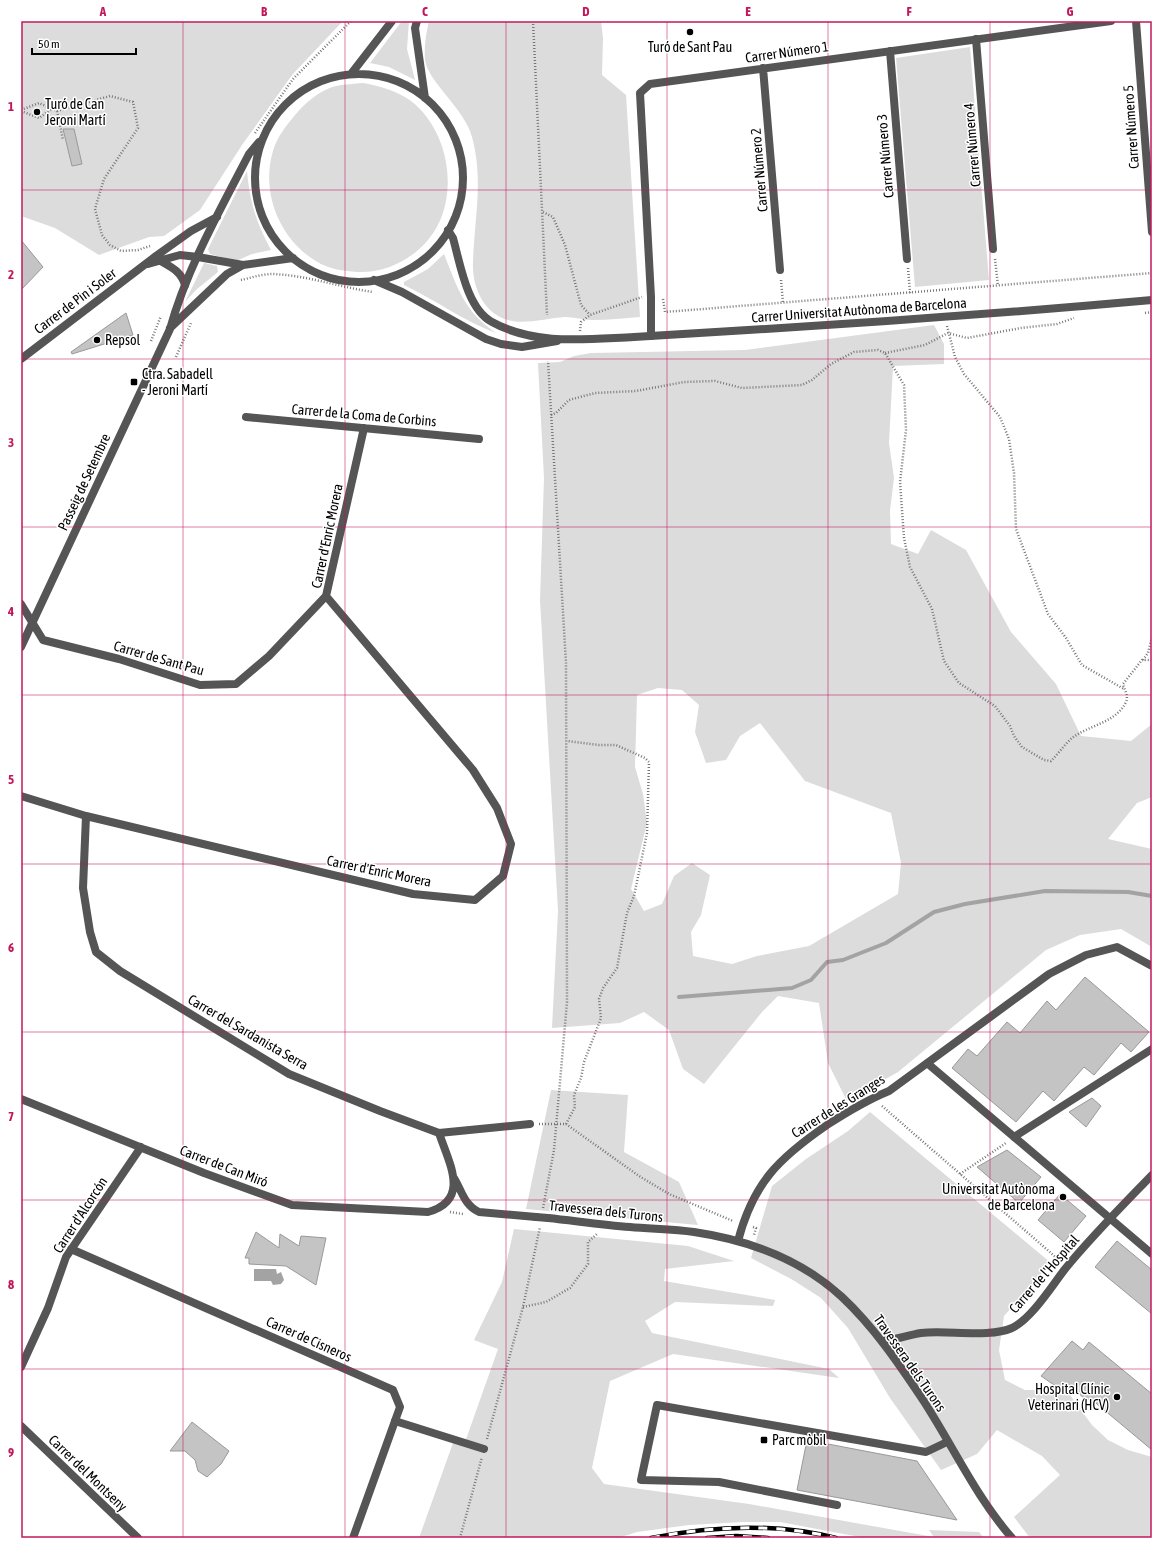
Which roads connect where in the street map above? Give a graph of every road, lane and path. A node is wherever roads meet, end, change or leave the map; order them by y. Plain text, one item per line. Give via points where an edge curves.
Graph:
1 (351, 21) edge
2 (392, 21) edge
3 (533, 21) edge
4 (1111, 21) edge
5 (1136, 21) edge
6 (416, 24) edge
7 (976, 39) junction
8 (890, 51) junction
9 (763, 68) junction
10 (351, 74) junction
11 (425, 98) junction
12 (52, 109) junction
13 (21, 110) edge
14 (56, 111) junction
15 (254, 135) dead end
16 (263, 137) junction
17 (63, 140) dead end
18 (542, 212) junction
19 (217, 217) junction
20 (448, 230) junction
21 (1152, 232) edge
22 (157, 244) dead end
23 (993, 249) joint
24 (198, 257) junction
25 (293, 258) junction
26 (907, 259) joint
27 (159, 260) junction
28 (146, 264) junction
29 (243, 265) junction
30 (780, 270) joint
31 (1152, 273) edge
32 (236, 280) dead end
33 (374, 280) junction
34 (185, 285) junction
35 (998, 286) junction
36 (374, 292) dead end
37 (910, 293) junction
38 (642, 297) dead end
39 (663, 297) dead end
40 (1152, 300) edge
41 (783, 304) junction
42 (1152, 312) edge
43 (163, 313) dead end
44 (1144, 313) dead end
45 (590, 315) junction
46 (547, 316) dead end
47 (194, 318) dead end
48 (1076, 318) dead end
49 (170, 329) junction
50 (948, 333) junction
51 (651, 336) junction
52 (580, 339) junction
53 (567, 340) junction
54 (148, 347) dead end
55 (886, 353) junction
56 (176, 357) dead end
57 (21, 359) edge
58 (548, 361) dead end
59 (551, 415) junction
60 (246, 417) dead end
61 (364, 428) junction
62 (479, 439) dead end
63 (326, 596) junction
64 (21, 604) edge
65 (32, 624) junction
66 (1152, 637) edge
67 (21, 647) edge
68 (1142, 660) junction
69 (1152, 660) edge
70 (1124, 689) junction
71 (567, 741) junction
72 (21, 796) edge
73 (86, 816) junction
74 (1152, 966) edge
75 (1152, 1050) edge
76 (927, 1063) junction
77 (872, 1098) junction
78 (21, 1099) edge
79 (556, 1123) junction
80 (530, 1124) joint
81 (566, 1124) junction
82 (439, 1132) junction
83 (1014, 1137) junction
84 (141, 1148) junction
85 (960, 1174) junction
86 (1152, 1175) edge
87 (453, 1177) junction
88 (542, 1210) dead end
89 (447, 1211) dead end
90 (466, 1214) dead end
91 (1111, 1218) junction
92 (537, 1219) junction
93 (741, 1230) junction
94 (604, 1235) dead end
95 (738, 1241) junction
96 (71, 1250) junction
97 (1152, 1254) edge
98 (1067, 1267) junction
99 (523, 1307) junction
100 (882, 1341) junction
101 (21, 1367) edge
102 (395, 1421) junction
103 (21, 1426) edge
104 (947, 1442) junction
105 (484, 1449) junction
106 (837, 1505) dead end
107 (138, 1538) edge
108 (353, 1538) edge
109 (460, 1538) edge
110 (1012, 1538) edge

1 - 15 path via 293,79
2 - 10 street
3 - 18 path
4 - 7 street, Carrer Número 1
5 - 21 street, Carrer Número 5
6 - 11 street
7 - 8 street, Carrer Número 1
7 - 23 street, Carrer Número 4
8 - 9 street, Carrer Número 1
8 - 26 street, Carrer Número 3
9 - 30 street, Carrer Número 2
9 - 51 street, Carrer Número 1 via 650,84 640,93
10 - 11 street via 368,74 390,79 406,85
10 - 16 street via 323,80 298,94 278,113
11 - 20 street via 448,124 460,156 462,191 457,211
12 - 13 path via 38,103
12 - 13 path via 38,118
12 - 14 path
14 - 17 path
14 - 22 path via 110,96 133,102 138,128 104,178 96,209 102,235 110,245 121,251 138,250
16 - 19 street, Passeig de Setembre via 249,154
16 - 25 street via 256,167 257,198 268,228
18 - 45 path via 553,217 565,245 582,305
18 - 46 path
19 - 24 street, Passeig de Setembre
19 - 28 street, Carrer de Pin i Soler via 192,231
20 - 33 street via 433,250 414,265 398,274
20 - 53 street, Carrer Universitat Autònoma de Barcelona via 453,238 469,293 477,309 490,322 523,335
23 - 35 path
24 - 27 street, Carrer de Pin i Soler via 180,255
24 - 29 street, Carrer de Pin i Soler
24 - 34 street, Passeig de Setembre
25 - 29 street, Passeig de Setembre
25 - 33 street via 326,276 355,281
26 - 37 path
27 - 28 street, Carrer de Pin i Soler
27 - 34 street via 175,268
28 - 57 street, Carrer de Pin i Soler
29 - 49 street, Passeig de Setembre via 227,274
30 - 41 path
31 - 35 path
32 - 36 path via 270,274 300,277
33 - 53 street, Carrer Universitat Autònoma de Barcelona via 402,292 486,339 501,344 522,347
34 - 49 street, Passeig de Setembre via 178,298
35 - 37 path
37 - 41 path
38 - 45 path
39 - 41 path via 665,312
40 - 51 street, Carrer Universitat Autònoma de Barcelona via 989,314
42 - 44 path
43 - 54 path
45 - 52 path via 581,322
47 - 56 path
48 - 50 path via 1057,324 967,338
49 - 65 street, Passeig de Setembre
50 - 55 path via 925,345
50 - 70 path via 961,369 1000,417 1009,439 1014,473 1016,529 1048,614 1082,665
51 - 52 street, Carrer Universitat Autònoma de Barcelona
52 - 53 street, Carrer Universitat Autònoma de Barcelona
55 - 59 path via 878,350 854,352 802,384 742,388 715,381 684,382 569,400
55 - 70 path via 904,385 906,430 900,482 904,538 910,568 932,609 944,661 959,684 995,706 1022,747 1044,760 1051,761 1071,739 1100,724 1122,707 1127,700
58 - 59 path
59 - 71 path via 566,663
60 - 61 street, Carrer de la Coma de Corbins
61 - 62 street, Carrer de la Coma de Corbins
61 - 63 street, Carrer d'Enric Morera
63 - 65 street, Carrer de Sant Pau via 269,656 236,684 200,685 119,659 43,640
63 - 73 street, Carrer d'Enric Morera via 473,770 497,808 511,844 503,876 475,900 413,894
64 - 65 street, Carrer de Sant Pau
65 - 67 street, Passeig de Setembre
66 - 68 path via 1148,653
68 - 69 path
68 - 70 path via 1123,684
71 - 79 path via 568,1002
71 - 81 path via 616,745 646,758 649,762 647,833 634,896 617,968 603,988 599,999 601,1018 584,1062 574,1096 574,1107
72 - 73 street, Carrer d'Enric Morera
73 - 82 street, Carrer del Sardanista Serra via 83,888 96,952 120,971 289,1074
74 - 76 street, Carrer de les Granges via 1118,948 1086,955 1049,974
75 - 83 street
76 - 77 street, Carrer de les Granges via 889,1091
76 - 83 street
77 - 85 path
77 - 93 street, Carrer de les Granges via 797,1146 781,1160 757,1192
78 - 84 street, Carrer de Can Miró
79 - 80 path
79 - 81 path
79 - 88 path via 554,1150
80 - 82 street, Carrer del Sardanista Serra
81 - 93 path via 639,1176 669,1194 737,1222
82 - 87 street, Carrer de Can Miró
83 - 85 path
83 - 91 street
84 - 87 street, Carrer de Can Miró via 292,1205 428,1212 439,1209 449,1201 454,1189
84 - 96 street, Carrer d'Alcorcón
85 - 98 path
86 - 91 street, Carrer de l'Hospital
87 - 92 street, Carrer de Can Miró via 464,1199 479,1212
89 - 90 path
91 - 97 street
91 - 98 street, Carrer de l'Hospital
92 - 95 street, Travessera dels Turons, bridge via 693,1232
92 - 99 path
93 - 95 street, Carrer de les Granges
94 - 99 path via 597,1234 588,1242 588,1264 570,1288 546,1302
95 - 100 street, Travessera dels Turons via 780,1256 816,1277 841,1296
96 - 101 street, Carrer d'Alcorcón
96 - 102 street, Carrer de Cisneros via 392,1390 400,1407
98 - 100 street, Carrer de l'Hospital via 1026,1316 1012,1328 987,1332 921,1333
99 - 105 path
100 - 104 street, Travessera dels Turons via 923,1401
102 - 105 street
102 - 108 street, Carrer de Cisneros
103 - 107 street, Carrer del Montseny
104 - 106 street via 926,1452 657,1405 641,1480 719,1482
104 - 110 street, Travessera dels Turons via 990,1510
105 - 109 path

